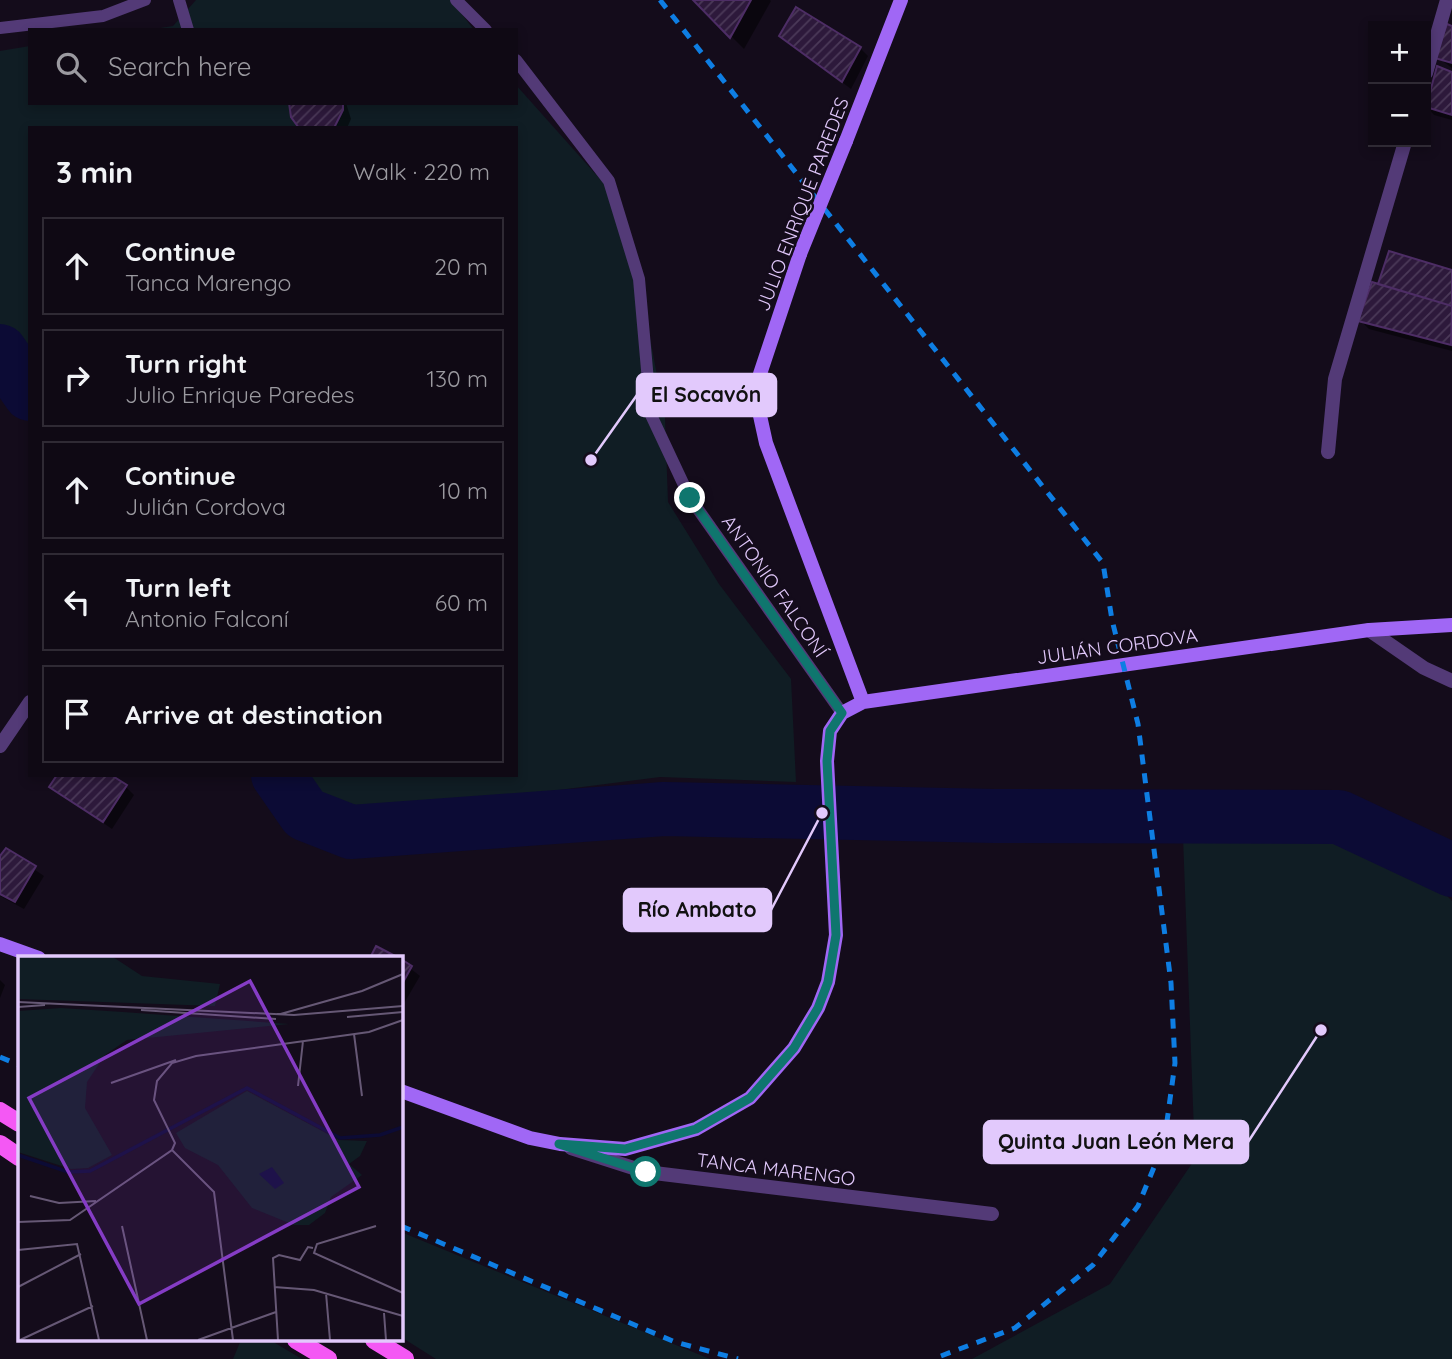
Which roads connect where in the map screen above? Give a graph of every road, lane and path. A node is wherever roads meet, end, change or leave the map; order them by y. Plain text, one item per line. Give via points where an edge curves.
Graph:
1 (145, 0) edge
2 (179, 0) edge
3 (456, 0) edge
4 (901, 0) edge
5 (1447, 0) edge
6 (0, 28) edge
7 (186, 28) edge
8 (484, 28) edge
9 (1431, 56) edge
10 (518, 63) edge
11 (1404, 147) edge
12 (1328, 453) dead end
13 (1452, 625) edge
14 (1369, 630) junction
15 (1452, 681) edge
16 (863, 702) junction
17 (28, 705) edge
18 (842, 713) junction
19 (0, 746) edge
20 (0, 943) edge
21 (34, 956) edge
22 (402, 1091) edge
23 (0, 1111) edge
24 (18, 1122) edge
25 (0, 1144) edge
26 (559, 1144) junction
27 (18, 1156) edge
28 (992, 1214) dead end
29 (299, 1342) edge
30 (377, 1342) edge
31 (328, 1359) edge
32 (405, 1359) edge

1 - 6 lane via 103,16
2 - 7 lane
3 - 8 lane
4 - 16 main road, JULIO ENRIQUE PAREDES, bridge via 800,254 760,374 757,402 766,443
5 - 9 street
10 - 18 lane, ANTONIO FALCONÍ via 609,181 639,279 651,415 690,498
11 - 12 street via 1335,379
13 - 14 main road, JULIÁN CORDOVA
14 - 15 street via 1424,668
14 - 16 main road, JULIÁN CORDOVA
16 - 18 main road, JULIÁN CORDOVA
17 - 19 street
18 - 26 main road via 830,731 827,761 836,935 828,982 818,1008 781,1065 750,1098 696,1129 625,1149
20 - 21 main road
22 - 26 main road via 530,1138
23 - 24 main road
25 - 27 main road
26 - 28 street, TANCA MARENGO via 646,1172
29 - 31 main road
30 - 32 main road

